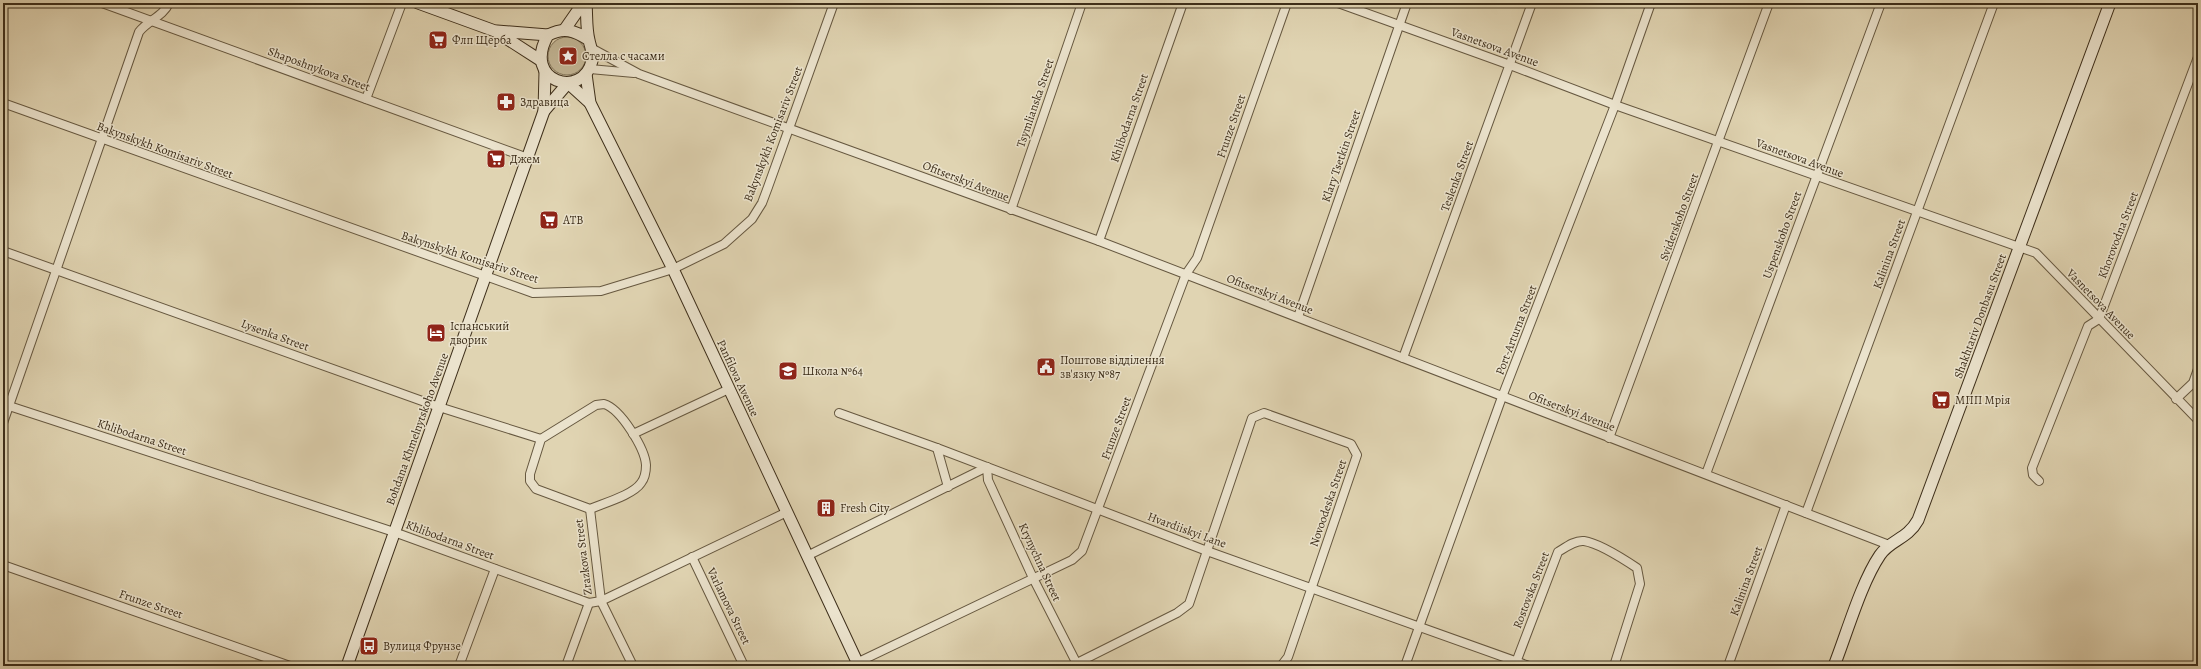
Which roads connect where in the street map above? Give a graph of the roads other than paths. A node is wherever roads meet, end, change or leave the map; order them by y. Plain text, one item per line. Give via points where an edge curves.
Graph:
1 (102, 3) edge
2 (169, 3) edge
3 (402, 3) edge
4 (418, 3) edge
5 (583, 3) edge
6 (586, 3) edge
7 (834, 3) edge
8 (1082, 3) edge
9 (1182, 3) edge
10 (1287, 3) edge
11 (1338, 3) edge
12 (1407, 3) edge
13 (1532, 3) edge
14 (1651, 3) edge
15 (1769, 3) edge
16 (1881, 3) edge
17 (1994, 3) edge
18 (2110, 3) edge
19 (152, 20) junction
20 (1399, 26) junction
21 (565, 29) junction
22 (495, 31) junction
23 (548, 35) junction
24 (590, 44) junction
25 (2198, 57) edge
26 (540, 60) junction
27 (1510, 65) junction
28 (588, 71) junction
29 (545, 72) junction
30 (639, 74) junction
31 (568, 83) junction
32 (366, 99) junction
33 (590, 103) junction
34 (3, 104) edge
35 (1615, 105) junction
36 (544, 111) junction
37 (790, 127) junction
38 (102, 140) junction
39 (1719, 142) junction
40 (528, 158) junction
41 (1817, 177) junction
42 (1011, 210) junction
43 (1917, 212) junction
44 (1099, 241) junction
45 (2019, 249) junction
46 (3, 250) edge
47 (57, 269) junction
48 (673, 269) junction
49 (1186, 274) junction
50 (486, 277) junction
51 (1298, 317) junction
52 (2099, 319) junction
53 (1403, 358) junction
54 (2198, 369) edge
55 (729, 389) junction
56 (1502, 397) junction
57 (2176, 399) junction
58 (6, 405) edge
59 (439, 407) junction
60 (839, 413) dead end
61 (2198, 420) edge
62 (3, 423) edge
63 (633, 434) junction
64 (1610, 438) junction
65 (541, 439) junction
66 (937, 448) junction
67 (987, 467) junction
68 (1706, 474) junction
69 (2039, 481) dead end
70 (948, 487) junction
71 (1786, 505) junction
72 (590, 509) junction
73 (1099, 510) junction
74 (787, 512) junction
75 (1806, 513) junction
76 (394, 532) junction
77 (1889, 546) junction
78 (1207, 551) junction
79 (807, 556) junction
80 (692, 557) junction
81 (3, 564) edge
82 (495, 569) junction
83 (1033, 578) junction
84 (1311, 588) junction
85 (601, 601) junction
86 (589, 603) junction
87 (1420, 627) junction
88 (1515, 664) edge
89 (855, 665) edge
90 (1075, 665) edge
91 (290, 666) edge
92 (347, 666) edge
93 (459, 666) edge
94 (566, 666) edge
95 (633, 666) edge
96 (744, 666) edge
97 (1281, 666) edge
98 (1405, 666) edge
99 (1528, 666) edge
100 (1614, 666) edge
101 (1728, 666) edge
102 (1834, 666) edge

1 - 19 street, Shaposhnykova Street
2 - 19 street via 164,12
3 - 32 street
4 - 22 main road
5 - 21 main road
6 - 24 main road
7 - 37 street, Bakynskykh Komisariv Street
8 - 42 street, Tsymlianska Street
9 - 44 street, Khlibodarna Street
10 - 49 street, Frunze Street via 1197,258
11 - 20 street, Vasnetsova Avenue
12 - 20 street, Klary Tsetkin Street
13 - 27 street, Teslenka Street
14 - 35 street, Port-Arturna Street
15 - 39 street, Sviderskoho Street
16 - 41 street, Uspenskoho Street
17 - 43 street, Kalinina Street
18 - 45 main road, Shakhtariv Donbasu Street
19 - 32 street, Shaposhnykova Street
19 - 38 street via 140,32
20 - 27 street, Vasnetsova Avenue
20 - 51 street, Klary Tsetkin Street
21 - 23 main road
21 - 24 main road via 578,32
22 - 23 main road
22 - 26 main road
23 - 26 main road via 541,46
24 - 28 main road via 593,59
24 - 30 street
25 - 52 street, Khorovodna Street
26 - 29 main road
27 - 35 street, Vasnetsova Avenue
27 - 53 street, Teslenka Street
28 - 30 street
28 - 31 main road via 577,80
28 - 33 main road, Panfilova Avenue
29 - 31 main road via 556,80
29 - 36 main road
30 - 37 street, Ofitserskyi Avenue
31 - 33 main road, Panfilova Avenue
31 - 36 main road
32 - 40 street, Shaposhnykova Street
33 - 48 main road, Panfilova Avenue
34 - 38 street, Bakynskykh Komisariv Street
35 - 39 street, Vasnetsova Avenue
35 - 56 street, Port-Arturna Street
36 - 40 main road, Bohdana Khmelnytskoho Avenue
37 - 42 street, Ofitserskyi Avenue
37 - 48 street, Bakynskykh Komisariv Street via 762,203 752,219 724,244
38 - 47 street
38 - 50 street, Bakynskykh Komisariv Street
39 - 41 street, Vasnetsova Avenue
39 - 64 street, Sviderskoho Street
40 - 50 main road, Bohdana Khmelnytskoho Avenue
41 - 43 street, Vasnetsova Avenue
41 - 68 street, Uspenskoho Street
42 - 44 street, Ofitserskyi Avenue
43 - 45 street, Vasnetsova Avenue
43 - 75 street, Kalinina Street
44 - 49 street, Ofitserskyi Avenue
45 - 52 street, Vasnetsova Avenue via 2036,253
45 - 77 main road, Shakhtariv Donbasu Street via 1918,520 1910,533
46 - 47 street, Lysenka Street
47 - 58 street
47 - 59 street, Lysenka Street
48 - 50 street, Bakynskykh Komisariv Street via 601,291 533,293
48 - 55 main road, Panfilova Avenue
49 - 51 street, Ofitserskyi Avenue
49 - 73 street, Frunze Street
50 - 59 main road, Bohdana Khmelnytskoho Avenue
51 - 53 street, Ofitserskyi Avenue
52 - 57 street, Vasnetsova Avenue
52 - 69 street, Khorovodna Street via 2088,326 2032,468 2033,475
53 - 56 street, Ofitserskyi Avenue
54 - 57 street via 2193,383
55 - 63 street
55 - 74 main road, Panfilova Avenue
56 - 64 street, Ofitserskyi Avenue
56 - 87 street, Port-Arturna Street
57 - 61 street, Vasnetsova Avenue
58 - 62 street
58 - 76 street, Khlibodarna Street
59 - 65 street, Lysenka Street
59 - 76 main road, Bohdana Khmelnytskoho Avenue
60 - 66 street, Hvardiiskyi Lane
63 - 65 street via 616,410 609,405 601,404
63 - 72 street via 646,464 642,482 633,491
64 - 68 street, Ofitserskyi Avenue
65 - 72 street via 530,474 533,486
66 - 67 street, Hvardiiskyi Lane
66 - 70 street
67 - 70 street
67 - 73 street, Hvardiiskyi Lane
67 - 83 street, Krynychna Street via 988,480
68 - 71 street, Ofitserskyi Avenue
70 - 79 street
71 - 75 street, Ofitserskyi Avenue
71 - 101 street, Kalinina Street
72 - 85 street, Zrazkova Street
73 - 78 street, Hvardiiskyi Lane
73 - 83 street, Frunze Street via 1085,545 1078,555
74 - 79 main road, Panfilova Avenue
74 - 80 street, Khlibodarna Street
75 - 77 street, Ofitserskyi Avenue
76 - 82 street, Khlibodarna Street
76 - 92 main road, Bohdana Khmelnytskoho Avenue
77 - 102 main road, Shakhtariv Donbasu Street via 1882,552 1870,573
78 - 84 street, Hvardiiskyi Lane
78 - 84 street, Novoodeska Street via 1252,418 1264,413 1271,415 1351,444 1357,455
78 - 90 street, Novoodeska Street via 1189,604 1177,613
79 - 89 main road, Panfilova Avenue
80 - 85 street, Khlibodarna Street
80 - 96 street, Varlamova Street
81 - 91 street, Frunze Street
82 - 86 street, Khlibodarna Street
82 - 93 street
83 - 89 street, Frunze Street
83 - 90 street, Krynychna Street
84 - 87 street, Hvardiiskyi Lane
84 - 97 street, Novoodeska Street via 1288,656
85 - 86 street, Khlibodarna Street
85 - 95 street, Zrazkova Street
86 - 94 street
87 - 88 street, Hvardiiskyi Lane
87 - 98 street, Port-Arturna Street
88 - 99 street, Hvardiiskyi Lane
88 - 100 street, Rostovska Street via 1558,552 1570,544 1584,541 1637,568 1640,584

